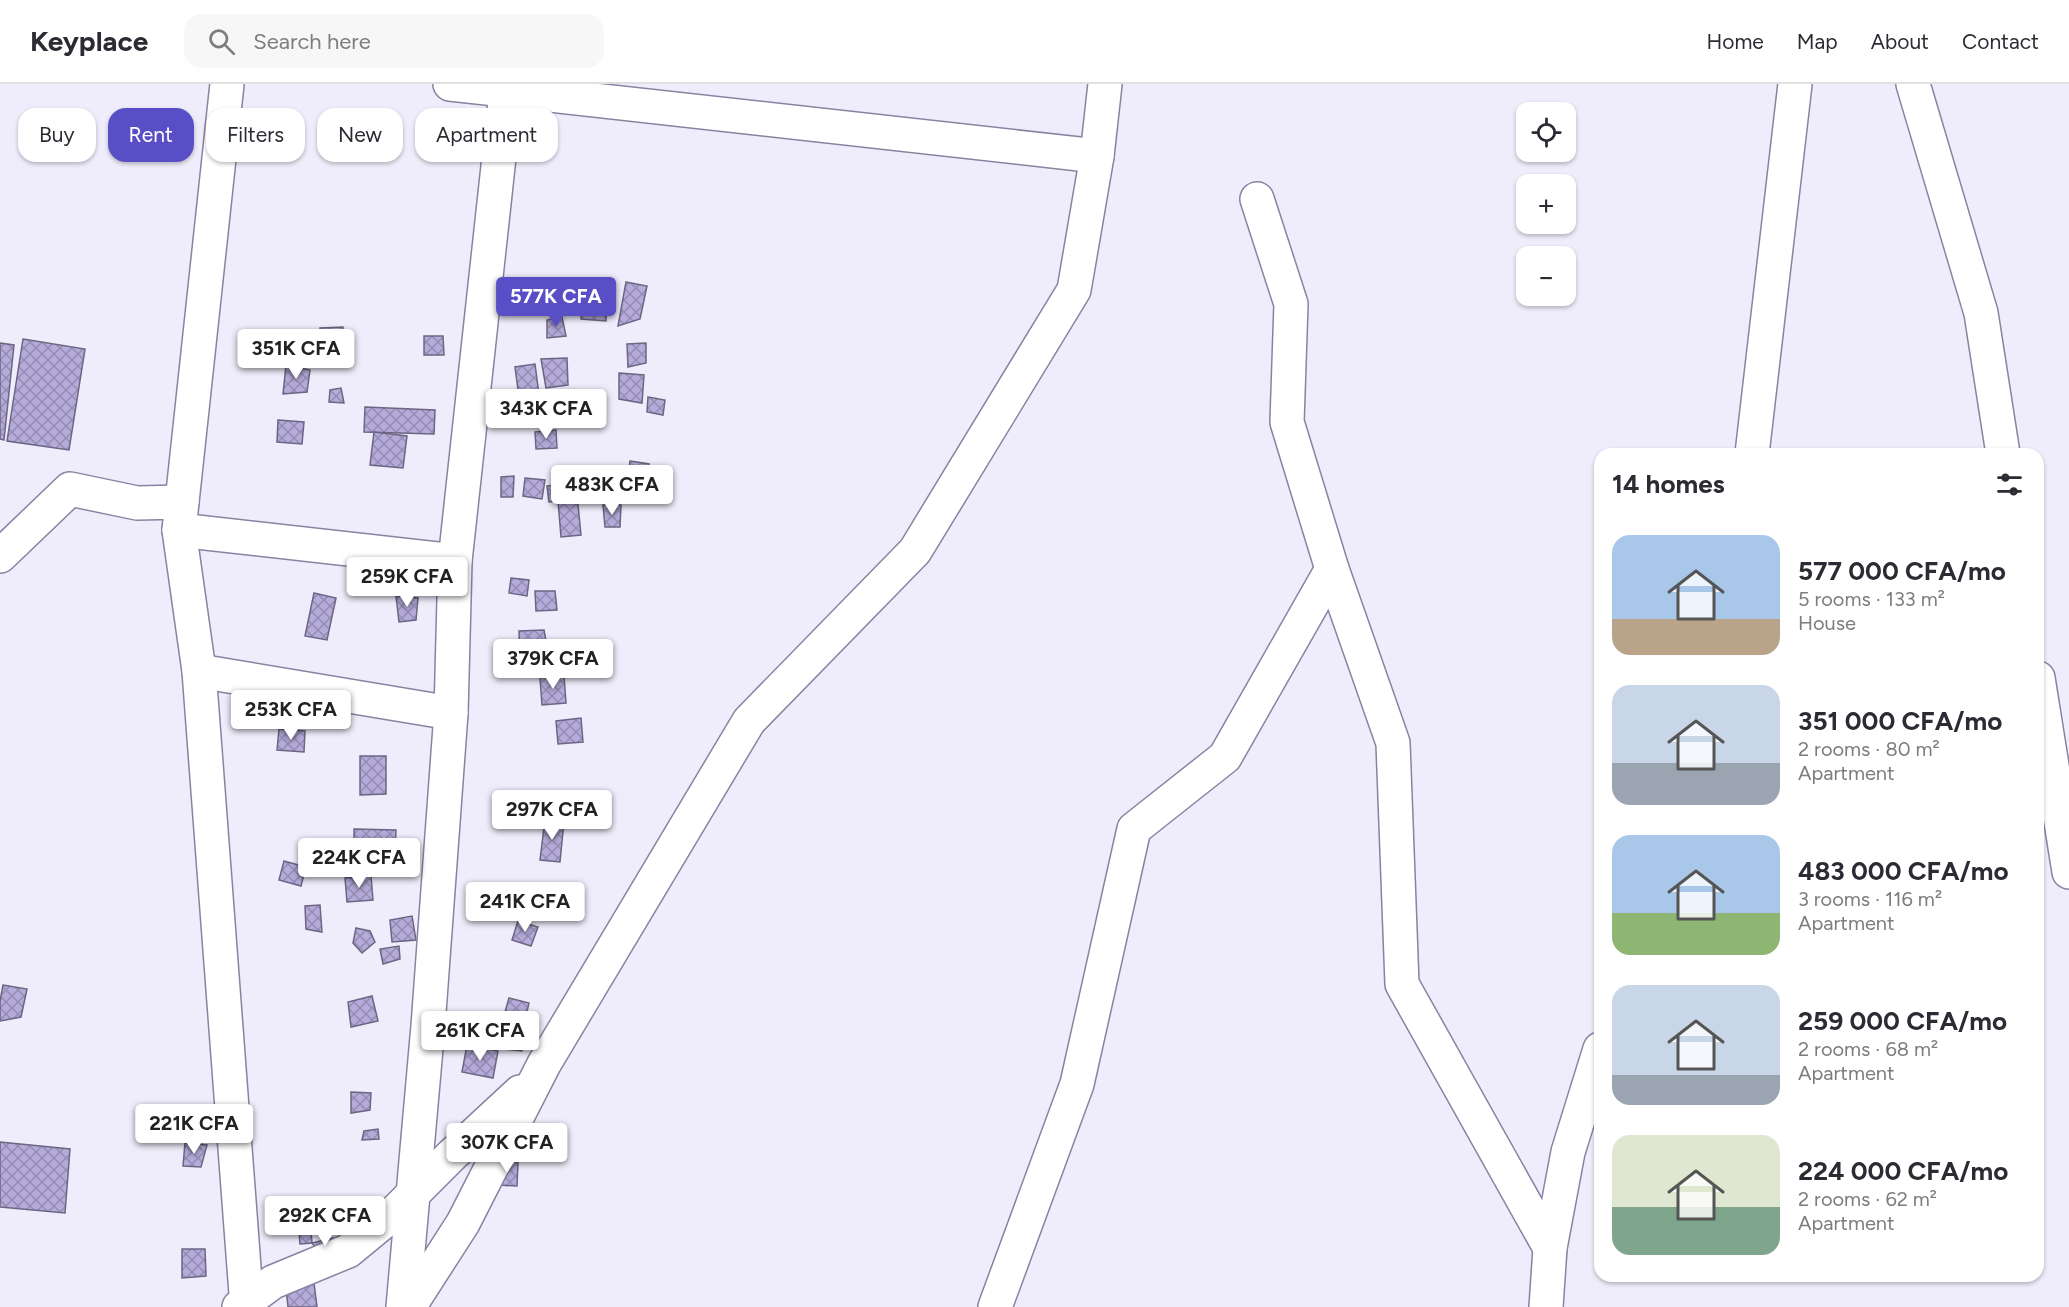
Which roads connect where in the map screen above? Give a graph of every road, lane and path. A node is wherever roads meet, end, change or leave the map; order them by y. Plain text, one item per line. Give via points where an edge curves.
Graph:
1 (227, 84) edge
2 (450, 84) edge
3 (1105, 84) edge
4 (1795, 84) edge
5 (1913, 84) edge
6 (506, 87) edge
7 (1097, 156) junction
8 (1257, 199) dead end
9 (1753, 448) edge
10 (2002, 448) edge
11 (180, 516) junction
12 (0, 556) edge
13 (455, 561) junction
14 (1332, 569) junction
15 (198, 670) junction
16 (451, 713) junction
17 (2044, 716) edge
18 (2069, 872) edge
19 (1594, 1068) edge
20 (537, 1077) junction
21 (413, 1194) junction
22 (1550, 1248) junction
23 (244, 1305) edge
24 (404, 1307) edge
25 (409, 1307) edge
26 (995, 1307) edge
27 (1546, 1307) edge

1 - 11 street
2 - 6 street
3 - 7 street
4 - 9 street
5 - 10 street via 1981,312
6 - 7 street
6 - 13 street
7 - 20 street via 1074,290 915,551 749,721
8 - 14 street via 1292,304 1287,422
11 - 12 street via 70,489
11 - 13 street
11 - 15 street
13 - 16 street
14 - 22 street via 1393,742 1402,984
14 - 26 street via 1225,757 1134,829 1077,1084
15 - 16 street
15 - 23 street
16 - 21 street
17 - 18 street
19 - 22 street via 1568,1152
20 - 21 street
20 - 25 street via 463,1223
21 - 23 street via 348,1251 273,1282
21 - 24 street
22 - 27 street

